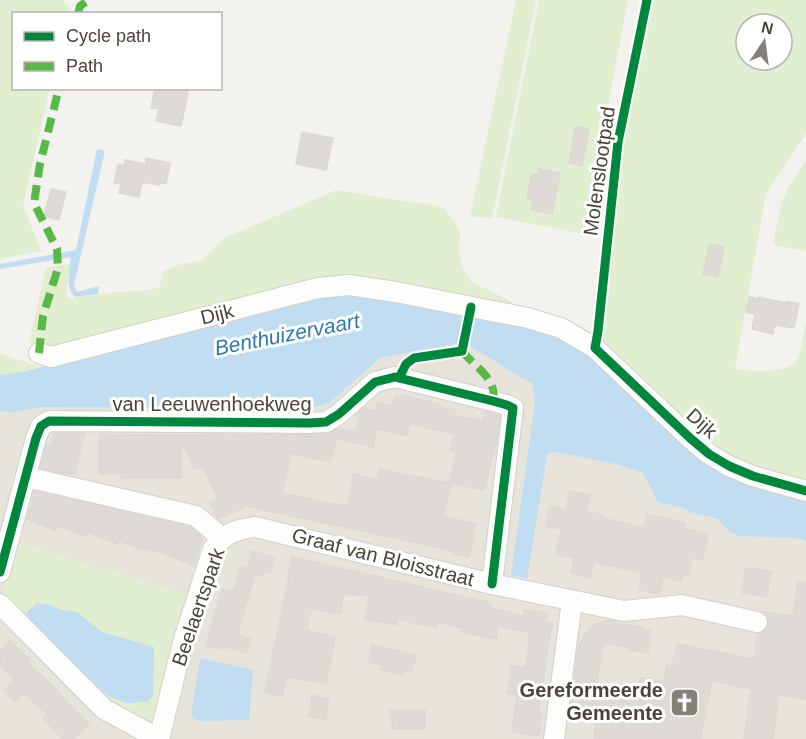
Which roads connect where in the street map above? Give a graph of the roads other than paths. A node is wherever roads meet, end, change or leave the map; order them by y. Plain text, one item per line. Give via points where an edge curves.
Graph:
1 (39, 353) dead end
2 (26, 477) junction
3 (806, 491) edge
4 (222, 538) junction
5 (0, 572) edge
6 (492, 584) junction
7 (572, 601) junction
8 (0, 604) edge
9 (757, 622) dead end
10 (159, 739) edge
11 (554, 739) edge

1 - 3 street, Dijk via 51,357 318,288 349,285 396,292 561,328 595,348 709,454 753,476
2 - 4 street, Beelaertspark via 196,516
2 - 5 street
2 - 6 street, van Leeuwenhoekweg via 36,438 41,426 49,421 326,422 375,382 395,377 513,408
4 - 6 street, Graaf van Bloisstraat via 234,530 255,526
4 - 10 street, Beelaertspark via 213,549 183,642
6 - 7 street, Graaf van Bloisstraat
7 - 9 street, Graaf van Bloisstraat via 624,611 682,605
7 - 11 street
8 - 10 street, Beelaertspark via 104,709

